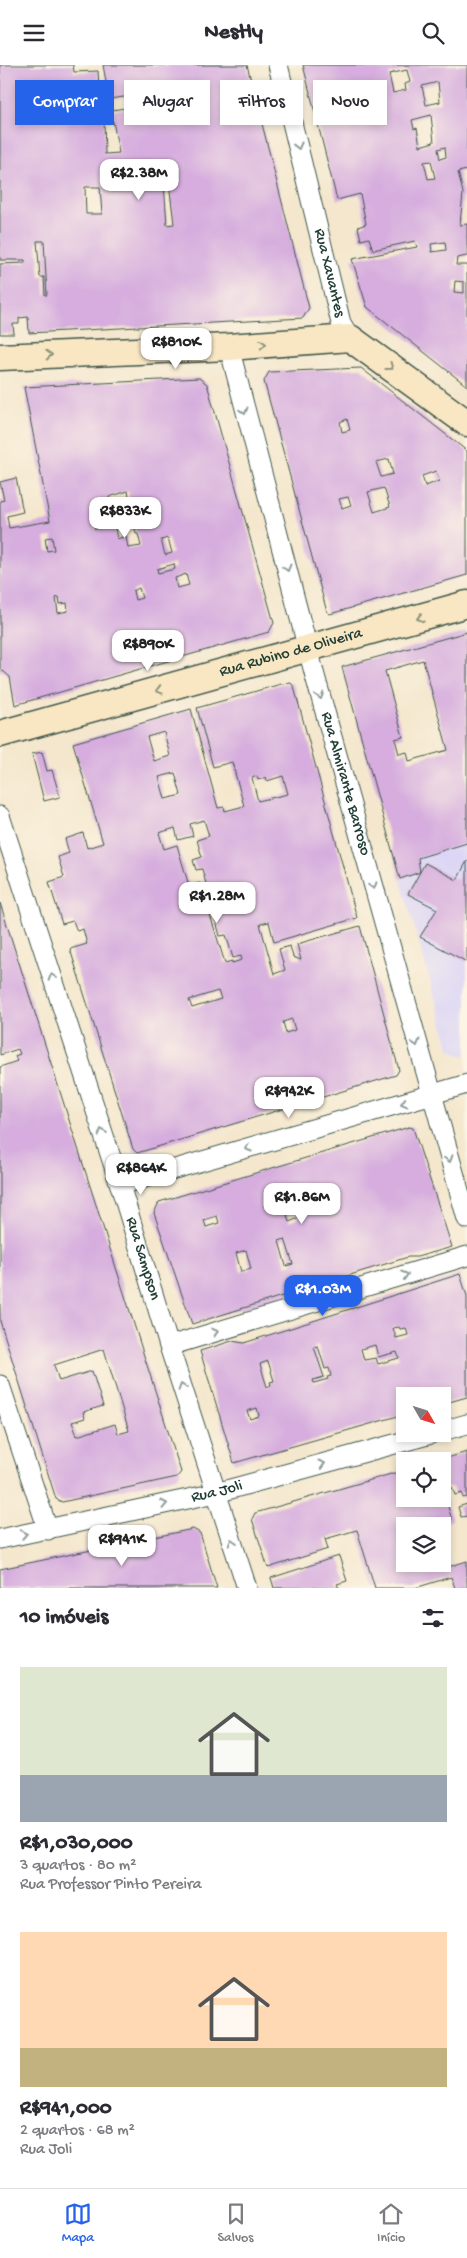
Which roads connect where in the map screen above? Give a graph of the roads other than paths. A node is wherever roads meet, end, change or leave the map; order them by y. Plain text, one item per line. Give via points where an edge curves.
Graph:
1 (278, 65) edge
2 (350, 338) junction
3 (229, 347) junction
4 (0, 357) edge
5 (467, 423) edge
6 (467, 604) edge
7 (307, 649) junction
8 (0, 734) edge
9 (0, 816) edge
10 (467, 1084) edge
11 (431, 1095) junction
12 (120, 1185) junction
13 (467, 1219) edge
14 (467, 1256) edge
15 (169, 1346) junction
16 (0, 1385) edge
17 (467, 1424) edge
18 (451, 1428) edge
19 (398, 1443) edge
20 (216, 1493) junction
21 (48, 1530) junction
22 (0, 1539) edge
23 (247, 1588) edge

1 -> 2 street, Rua Xavantes via 341,323
3 -> 2 street
2 -> 5 street, Rua Xavantes
4 -> 3 street
3 -> 7 street, Rua Almirante Barroso
6 -> 7 street, Rua Rubino de Oliveira
7 -> 8 street, Rua Rubino de Oliveira
7 -> 11 street, Rua Almirante Barroso
12 -> 9 street, Rua Sampson
10 - 11 street
11 -> 12 street
11 -> 13 street, Rua Almirante Barroso
12 - 15 street, Rua Sampson
15 -> 14 street
20 -> 15 street, Rua Sampson
16 - 21 street
17 - 18 street
20 -> 19 street, Rua Joli
21 -> 20 street, Rua Joli
23 -> 20 street, Rua Sampson
22 -> 21 street, Rua Joli

